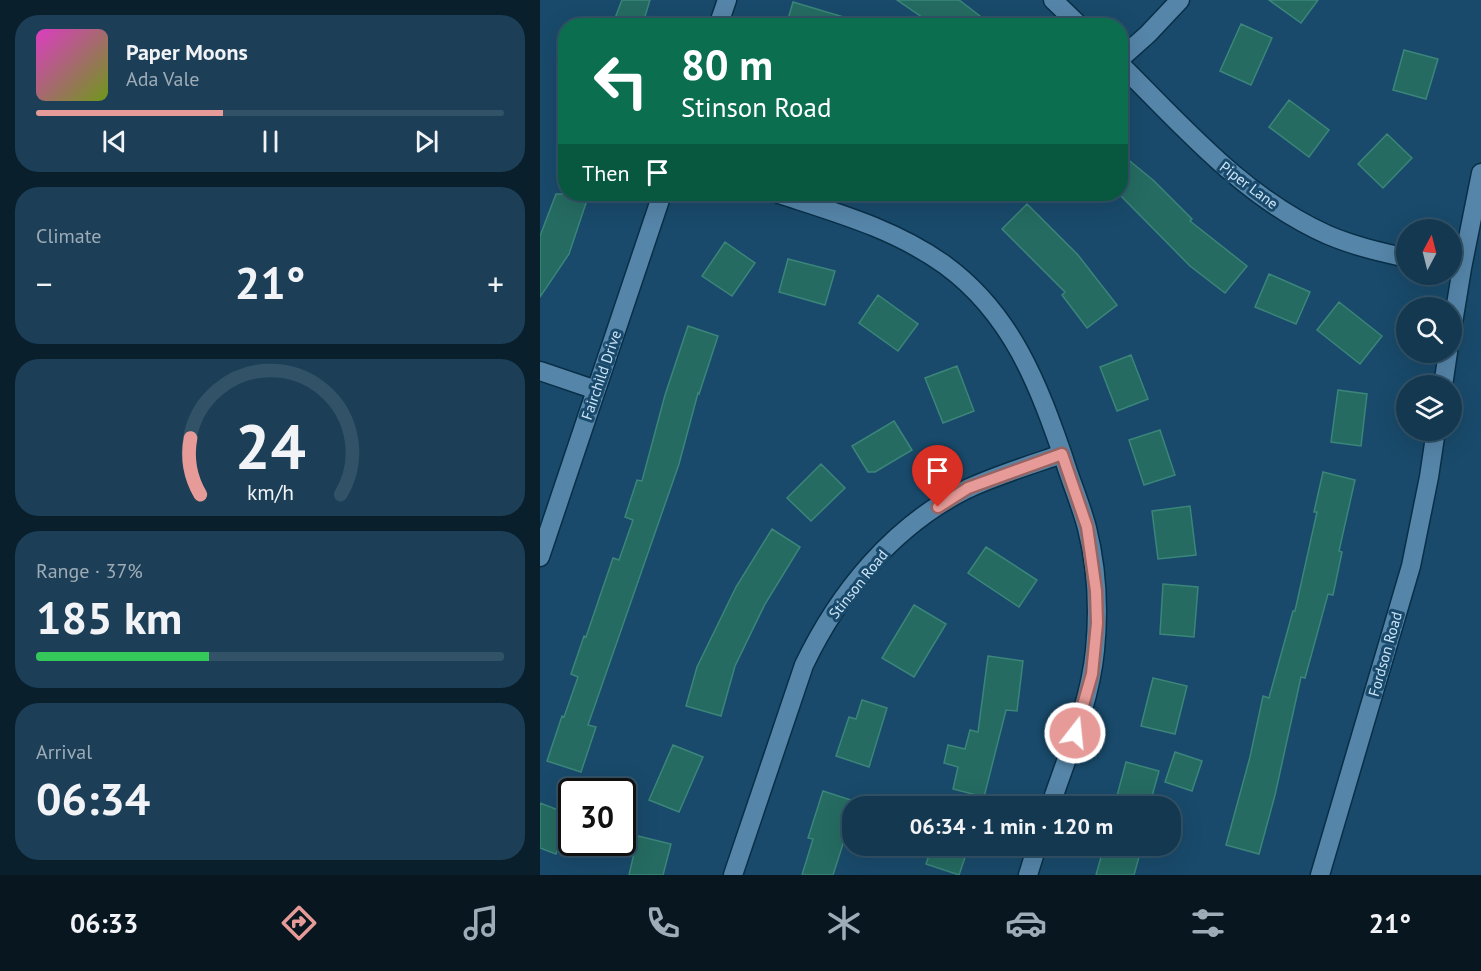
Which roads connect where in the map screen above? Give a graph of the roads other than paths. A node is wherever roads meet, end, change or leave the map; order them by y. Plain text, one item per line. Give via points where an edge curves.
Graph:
1 (727, 0) edge
2 (1053, 0) edge
3 (1180, 0) edge
4 (721, 18) edge
5 (1072, 18) edge
6 (1128, 52) edge
7 (1128, 72) edge
8 (1481, 173) edge
9 (660, 201) edge
10 (800, 201) edge
11 (1462, 247) edge
12 (1396, 255) edge
13 (540, 371) edge
14 (596, 390) junction
15 (1434, 441) edge
16 (1062, 454) junction
17 (540, 557) edge
18 (1054, 796) edge
19 (1034, 856) edge
20 (733, 875) edge
21 (1028, 875) edge
22 (1320, 875) edge

1 - 4 street
2 - 5 street
3 - 6 street
7 - 12 street, Piper Lane via 1221,165 1255,192 1327,234
8 - 11 street
9 - 14 street, Fairchild Drive
10 - 16 street via 908,242 967,284 1000,319 1015,342 1033,375
13 - 14 street
14 - 17 street, Fairchild Drive
15 - 22 street, Fordson Road via 1411,566
16 - 18 street via 1087,527 1097,623 1092,674
16 - 20 street, Stinson Road via 968,488 929,512 893,540 841,599 804,665
19 - 21 street

